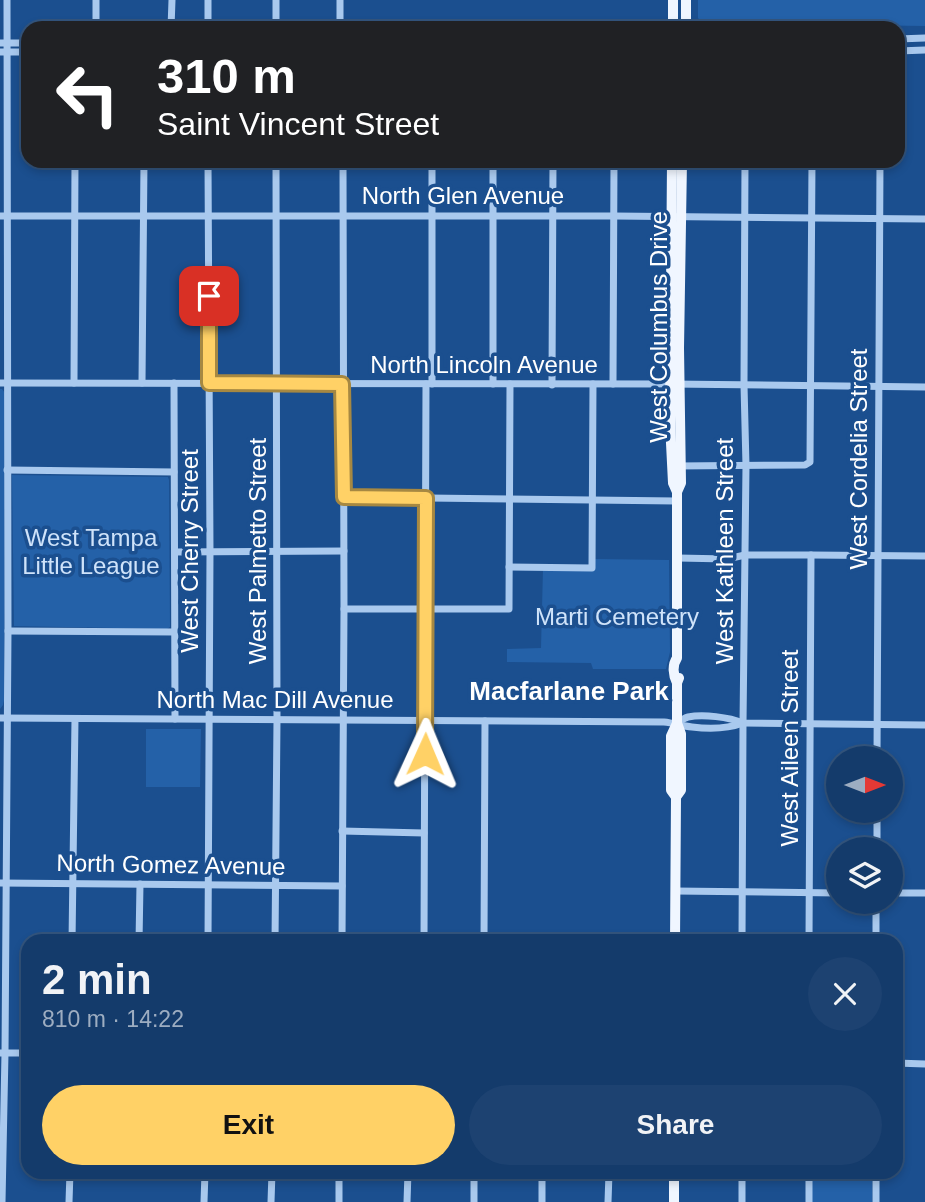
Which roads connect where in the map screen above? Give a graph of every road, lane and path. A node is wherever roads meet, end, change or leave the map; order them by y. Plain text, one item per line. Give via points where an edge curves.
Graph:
1 (7, 0) edge
2 (96, 0) edge
3 (172, 0) edge
4 (208, 0) edge
5 (276, 0) edge
6 (340, 0) edge
7 (673, 0) edge
8 (686, 0) edge
9 (96, 21) edge
10 (171, 21) edge
11 (208, 21) edge
12 (276, 21) edge
13 (340, 21) edge
14 (673, 21) edge
15 (687, 21) edge
16 (925, 38) edge
17 (905, 39) edge
18 (4, 43) edge
19 (925, 50) edge
20 (905, 51) edge
21 (4, 52) edge
22 (75, 168) edge
23 (144, 168) edge
24 (208, 168) edge
25 (276, 168) edge
26 (343, 168) edge
27 (432, 168) edge
28 (493, 168) edge
29 (553, 168) edge
30 (614, 168) edge
31 (673, 168) edge
32 (680, 168) edge
33 (746, 168) edge
34 (812, 168) edge
35 (880, 168) edge
36 (432, 215) junction
37 (3, 216) edge
38 (74, 216) junction
39 (142, 216) junction
40 (276, 216) junction
41 (342, 216) junction
42 (492, 216) junction
43 (553, 216) junction
44 (614, 216) junction
45 (676, 216) junction
46 (208, 217) junction
47 (745, 217) junction
48 (812, 217) junction
49 (880, 218) junction
50 (925, 219) edge
51 (4, 383) edge
52 (74, 383) junction
53 (142, 383) junction
54 (174, 383) junction
55 (209, 383) junction
56 (277, 383) junction
57 (342, 384) junction
58 (429, 384) junction
59 (493, 384) junction
60 (510, 384) junction
61 (552, 384) junction
62 (593, 384) junction
63 (613, 384) junction
64 (675, 384) junction
65 (744, 385) junction
66 (812, 386) junction
67 (879, 386) junction
68 (925, 387) edge
69 (676, 466) junction
70 (746, 466) junction
71 (7, 470) junction
72 (174, 472) junction
73 (676, 496) junction
74 (344, 497) junction
75 (426, 498) junction
76 (509, 499) junction
77 (593, 499) junction
78 (278, 551) junction
79 (344, 551) junction
80 (174, 552) junction
81 (210, 552) junction
82 (745, 555) junction
83 (811, 555) junction
84 (878, 556) junction
85 (925, 556) edge
86 (678, 558) junction
87 (509, 566) junction
88 (344, 609) junction
89 (426, 610) junction
90 (8, 631) junction
91 (175, 632) junction
92 (3, 718) edge
93 (75, 719) junction
94 (174, 719) junction
95 (209, 719) junction
96 (277, 720) junction
97 (343, 720) junction
98 (425, 720) junction
99 (485, 720) junction
100 (677, 723) junction
101 (743, 723) junction
102 (810, 723) junction
103 (877, 724) junction
104 (925, 725) edge
105 (877, 746) edge
106 (342, 831) junction
107 (424, 833) junction
108 (3, 883) edge
109 (73, 883) junction
110 (140, 884) junction
111 (208, 885) junction
112 (275, 886) junction
113 (342, 886) junction
114 (675, 891) junction
115 (742, 892) junction
116 (809, 892) junction
117 (826, 893) edge
118 (903, 893) edge
119 (925, 893) edge
120 (876, 914) edge
121 (72, 934) edge
122 (139, 934) edge
123 (208, 934) edge
124 (275, 934) edge
125 (342, 934) edge
126 (424, 934) edge
127 (484, 934) edge
128 (675, 934) edge
129 (742, 934) edge
130 (809, 934) edge
131 (876, 934) edge
132 (2, 1053) edge
133 (21, 1053) edge
134 (903, 1063) edge
135 (925, 1063) edge
136 (69, 1179) edge
137 (205, 1179) edge
138 (272, 1179) edge
139 (339, 1179) edge
140 (408, 1179) edge
141 (474, 1179) edge
142 (542, 1179) edge
143 (609, 1179) edge
144 (674, 1179) edge
145 (742, 1179) edge
146 (809, 1179) edge
147 (876, 1179) edge
148 (2, 1202) edge
149 (69, 1202) edge
150 (204, 1202) edge
151 (271, 1202) edge
152 (339, 1202) edge
153 (407, 1202) edge
154 (474, 1202) edge
155 (542, 1202) edge
156 (608, 1202) edge
157 (674, 1202) edge
158 (742, 1202) edge
159 (809, 1202) edge
160 (876, 1202) edge

1 - 18 street
2 - 9 street
3 - 10 street
4 - 11 street
5 - 12 street
6 - 13 street
7 - 14 main road
8 - 15 main road
16 - 17 street
18 - 21 street
19 - 20 street
21 - 37 street
22 - 38 street
23 - 39 street
24 - 46 street, West Cherry Street
25 - 40 street, West Palmetto Street
26 - 41 street
27 - 36 street
28 - 42 street
29 - 43 street
30 - 44 street
31 - 45 main road, West Columbus Drive
32 - 45 main road, West Columbus Drive
33 - 47 street, West Kathleen Street
34 - 48 street
35 - 49 street, West Cordelia Street
36 - 41 street, North Glen Avenue
36 - 42 street, North Glen Avenue
36 - 58 street
37 - 38 street, North Glen Avenue
37 - 51 street
38 - 39 street, North Glen Avenue
38 - 52 street
39 - 46 street, North Glen Avenue
39 - 53 street
40 - 41 street, North Glen Avenue
40 - 46 street, North Glen Avenue
40 - 56 street, West Palmetto Street
41 - 57 street
42 - 43 street, North Glen Avenue
42 - 59 street
43 - 44 street, North Glen Avenue
43 - 61 street
44 - 45 street, North Glen Avenue
44 - 63 street
45 - 47 street, North Glen Avenue
45 - 64 main road, West Columbus Drive
46 - 55 street, West Cherry Street
47 - 48 street, North Glen Avenue
47 - 65 street, West Kathleen Street
48 - 49 street, North Glen Avenue
48 - 66 street
49 - 50 street, North Glen Avenue
49 - 67 street, West Cordelia Street
51 - 52 street, North Lincoln Avenue
51 - 71 street
52 - 53 street, North Lincoln Avenue
53 - 54 street, North Lincoln Avenue
54 - 55 street, North Lincoln Avenue
54 - 72 street
55 - 56 street, North Lincoln Avenue
55 - 81 street, West Cherry Street
56 - 57 street, North Lincoln Avenue
56 - 78 street, West Palmetto Street
57 - 58 street, North Lincoln Avenue
57 - 74 street
58 - 59 street, North Lincoln Avenue
58 - 75 street
59 - 60 street, North Lincoln Avenue
60 - 61 street, North Lincoln Avenue
60 - 76 street
61 - 62 street, North Lincoln Avenue
62 - 63 street, North Lincoln Avenue
62 - 77 street
63 - 64 street, North Lincoln Avenue
64 - 65 street, North Lincoln Avenue
64 - 69 main road, West Columbus Drive
65 - 66 street, North Lincoln Avenue
65 - 70 street, West Kathleen Street
66 - 67 street, North Lincoln Avenue
66 - 70 street via 810,462
67 - 68 street, North Lincoln Avenue
67 - 84 street, West Cordelia Street
69 - 70 street
69 - 73 main road, West Columbus Drive
70 - 82 street, West Kathleen Street
71 - 72 street
71 - 90 street
72 - 80 street
73 - 77 street
73 - 86 main road, West Columbus Drive
74 - 75 street
74 - 79 street
75 - 76 street
75 - 89 street
76 - 77 street
76 - 87 street
77 - 87 street via 592,568
78 - 79 street
78 - 81 street
78 - 96 street, West Palmetto Street
79 - 88 street
80 - 81 street
80 - 91 street
81 - 95 street, West Cherry Street
82 - 83 street
82 - 86 street
82 - 101 street, West Kathleen Street
83 - 84 street
83 - 102 street, West Aileen Street
84 - 85 street
84 - 103 street, West Cordelia Street
86 - 100 main road, West Columbus Drive
87 - 89 street via 509,609
88 - 89 street
88 - 97 street
89 - 98 street
90 - 91 street
90 - 92 street
91 - 94 street
92 - 93 street, North Mac Dill Avenue
92 - 108 street
93 - 94 street, North Mac Dill Avenue
93 - 109 street
94 - 95 street, North Mac Dill Avenue
95 - 96 street, North Mac Dill Avenue
95 - 111 street, West Cherry Street
96 - 97 street, North Mac Dill Avenue
96 - 112 street, West Palmetto Street
97 - 98 street, North Mac Dill Avenue
97 - 106 street
98 - 99 street, North Mac Dill Avenue
98 - 107 street
99 - 100 street, North Mac Dill Avenue
99 - 127 street
100 - 101 street, North Mac Dill Avenue via 689,717 730,718
100 - 114 main road, West Columbus Drive via 671,736
101 - 102 street, North Mac Dill Avenue
101 - 115 street, West Kathleen Street
102 - 103 street, North Mac Dill Avenue
102 - 116 street, West Aileen Street
103 - 104 street, North Mac Dill Avenue
103 - 105 street, West Cordelia Street
106 - 107 street
106 - 113 street
107 - 126 street
108 - 109 street, North Gomez Avenue
108 - 132 street
109 - 110 street, North Gomez Avenue
109 - 121 street
110 - 111 street, North Gomez Avenue
110 - 122 street
111 - 112 street, North Gomez Avenue
111 - 123 street, West Cherry Street
112 - 113 street, North Gomez Avenue
112 - 124 street, West Palmetto Street
113 - 125 street
114 - 115 street
114 - 128 main road, West Columbus Drive
115 - 116 street
115 - 129 street, West Kathleen Street
116 - 117 street
116 - 130 street, West Aileen Street
118 - 119 street
120 - 131 street
132 - 133 street
132 - 148 street
134 - 135 street
136 - 149 street
137 - 150 street
138 - 151 street
139 - 152 street
140 - 153 street
141 - 154 street
142 - 155 street
143 - 156 street
144 - 157 main road
145 - 158 street
146 - 159 street
147 - 160 street

